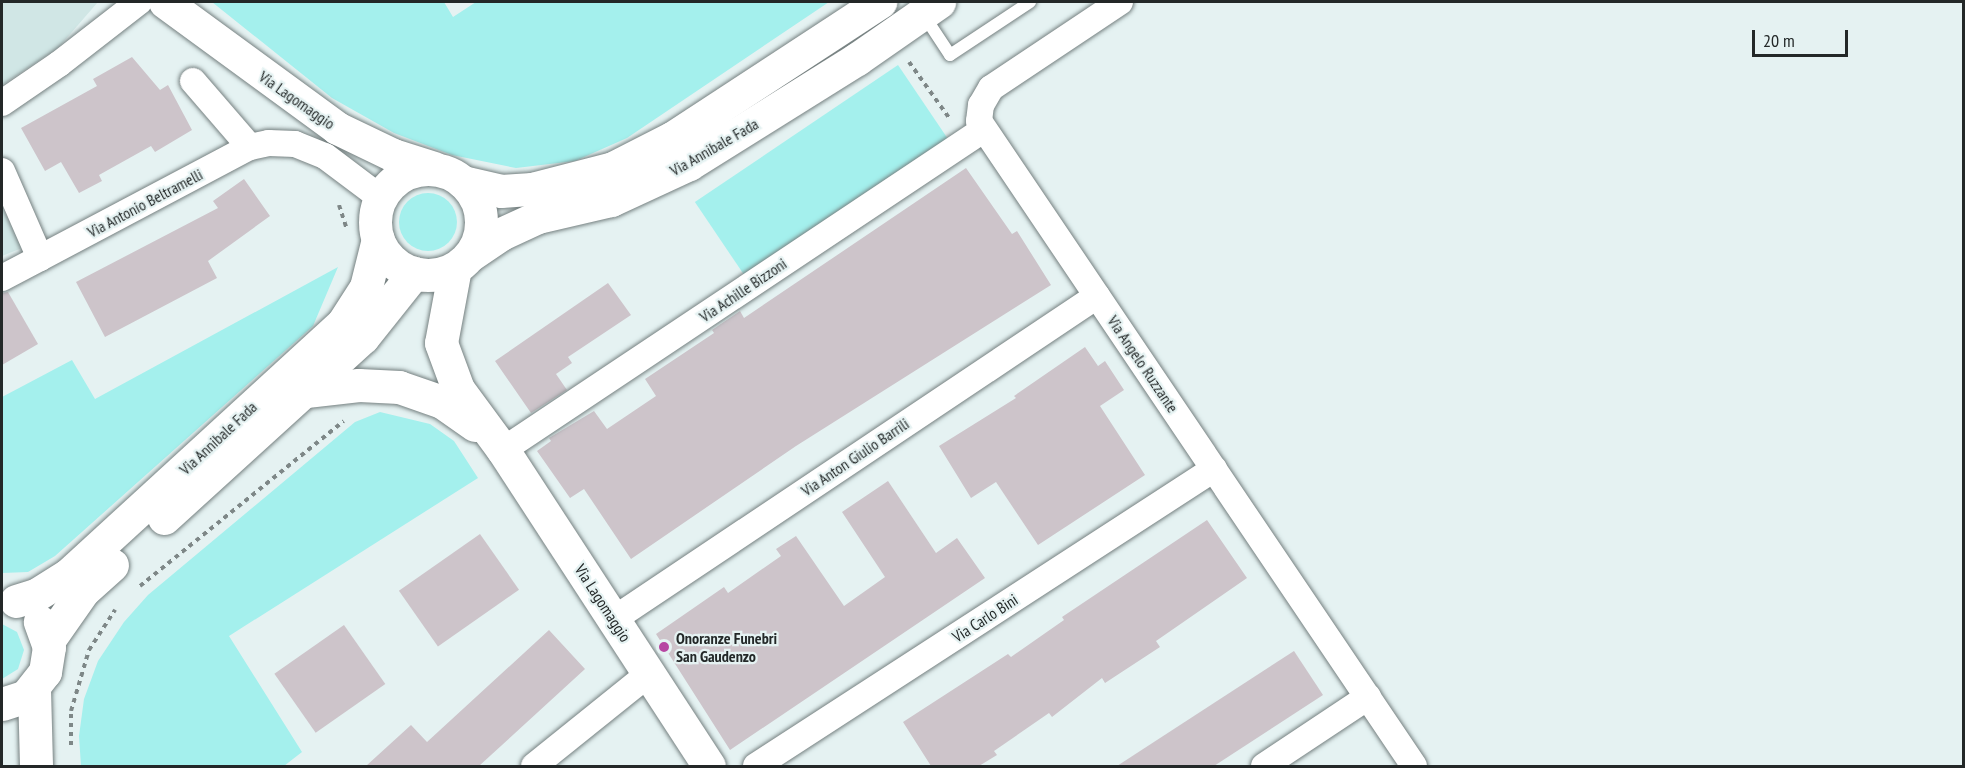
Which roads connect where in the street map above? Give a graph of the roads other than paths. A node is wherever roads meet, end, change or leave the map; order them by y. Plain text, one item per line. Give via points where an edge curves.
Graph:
1 (139, 2) edge
2 (165, 2) edge
3 (880, 2) edge
4 (1030, 2) edge
5 (1120, 2) edge
6 (931, 7) edge
7 (193, 81) dead end
8 (2, 102) edge
9 (983, 130) junction
10 (250, 147) junction
11 (2, 171) edge
12 (454, 177) junction
13 (381, 198) junction
14 (363, 236) junction
15 (40, 258) junction
16 (463, 261) junction
17 (414, 273) junction
18 (2, 278) edge
19 (1097, 296) junction
20 (306, 391) junction
21 (499, 445) junction
22 (1214, 469) junction
23 (9, 600) edge
24 (614, 619) junction
25 (48, 641) junction
26 (647, 675) junction
27 (34, 689) junction
28 (1368, 697) junction
29 (2, 705) edge
30 (36, 766) edge
31 (534, 766) edge
32 (709, 766) edge
33 (756, 766) edge
34 (1264, 766) edge
35 (1414, 766) edge

1 - 8 street
2 - 12 main road, Via Lagomaggio via 337,128 393,155
3 - 12 main road, Via Annibale Fada via 672,138 613,168 532,189 501,191
4 - 6 lane via 950,55
5 - 9 street via 991,88 981,105
6 - 16 main road, Via Annibale Fada via 689,164 611,200 538,217 501,234
7 - 10 street
9 - 19 street, Via Angelo Ruzzante
9 - 21 street, Via Achille Bizzoni
10 - 13 street, Via Antonio Beltramelli via 295,144 325,156
10 - 15 street, Via Antonio Beltramelli
11 - 15 street
12 - 13 main road via 411,172 393,182
12 - 16 main road via 474,195 481,216 480,236
13 - 14 main road via 375,219
14 - 17 main road via 395,264
14 - 23 main road, Via Annibale Fada via 366,287 343,323 68,575 36,595
15 - 18 street, Via Antonio Beltramelli
16 - 17 main road via 435,274
16 - 21 main road, Via Lagomaggio via 445,306 441,343 458,389
17 - 20 main road, Via Annibale Fada via 363,337
19 - 22 street, Via Angelo Ruzzante
19 - 24 street, Via Anton Giulio Barrili
20 - 21 main road, Via Lagomaggio via 359,385 399,387 442,402
20 - 25 main road, Via Annibale Fada via 83,591
21 - 24 main road, Via Lagomaggio
22 - 28 street, Via Angelo Ruzzante
22 - 33 street, Via Carlo Bini
23 - 25 main road via 35,615
24 - 26 main road, Via Lagomaggio
25 - 27 main road via 46,668
26 - 31 street
26 - 32 main road, Via Lagomaggio
27 - 29 main road
27 - 30 main road
28 - 34 street
28 - 35 street, Via Angelo Ruzzante

